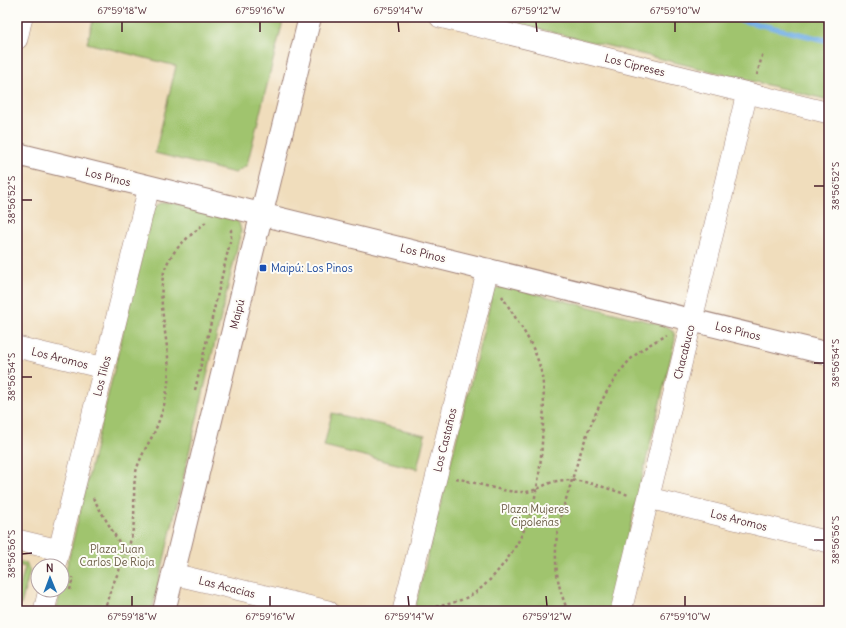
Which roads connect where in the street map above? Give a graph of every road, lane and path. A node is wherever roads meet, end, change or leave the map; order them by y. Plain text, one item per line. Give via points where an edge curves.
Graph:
1 (22, 17) edge
2 (310, 17) edge
3 (440, 17) edge
4 (17, 39) edge
5 (763, 52) dead end
6 (752, 85) junction
7 (829, 113) edge
8 (17, 154) edge
9 (149, 187) junction
10 (262, 214) junction
11 (201, 219) dead end
12 (226, 225) dead end
13 (488, 270) junction
14 (506, 293) dead end
15 (501, 294) junction
16 (497, 298) dead end
17 (692, 320) junction
18 (667, 334) dead end
19 (17, 347) edge
20 (829, 354) edge
21 (104, 368) junction
22 (194, 394) dead end
23 (454, 477) dead end
24 (572, 480) junction
25 (537, 488) junction
26 (93, 497) dead end
27 (640, 497) junction
28 (17, 540) edge
29 (829, 542) edge
30 (126, 555) junction
31 (57, 558) edge
32 (173, 574) junction
33 (48, 598) edge
34 (424, 610) dead end
35 (44, 611) edge
36 (104, 611) edge
37 (164, 611) edge
38 (328, 611) edge
39 (403, 611) edge
40 (568, 611) edge
41 (622, 611) edge

1 - 4 street
2 - 10 street, Maipú
3 - 6 street, Los Cipreses
5 - 6 path
6 - 7 street, Los Cipreses
6 - 17 street, Chacabuco
8 - 9 street, Los Pinos
9 - 10 street, Los Pinos
9 - 21 street, Los Tilos
10 - 13 street, Los Pinos
10 - 32 street, Maipú
11 - 30 path via 208,220 176,249 164,271 162,291 168,354 168,387 159,419 136,470 134,525
12 - 22 path via 231,230 231,238
13 - 17 street, Los Pinos
13 - 39 street, Los Castaños
14 - 15 path
15 - 16 path
15 - 25 path via 533,349 541,371 544,410
17 - 20 street, Los Pinos
17 - 27 street, Chacabuco
18 - 24 path via 641,351 616,379 597,412
19 - 21 street, Los Aromos
21 - 31 street, Los Tilos
23 - 25 path via 524,493
24 - 25 path via 551,482
24 - 27 path
24 - 40 path via 556,547 558,580
25 - 34 path via 530,518 518,543 490,581 463,599
26 - 30 path
27 - 29 street, Los Aromos
27 - 41 street, Chacabuco
28 - 31 street
30 - 36 path
32 - 37 street, Maipú
32 - 38 street, Las Acacias
33 - 35 street

